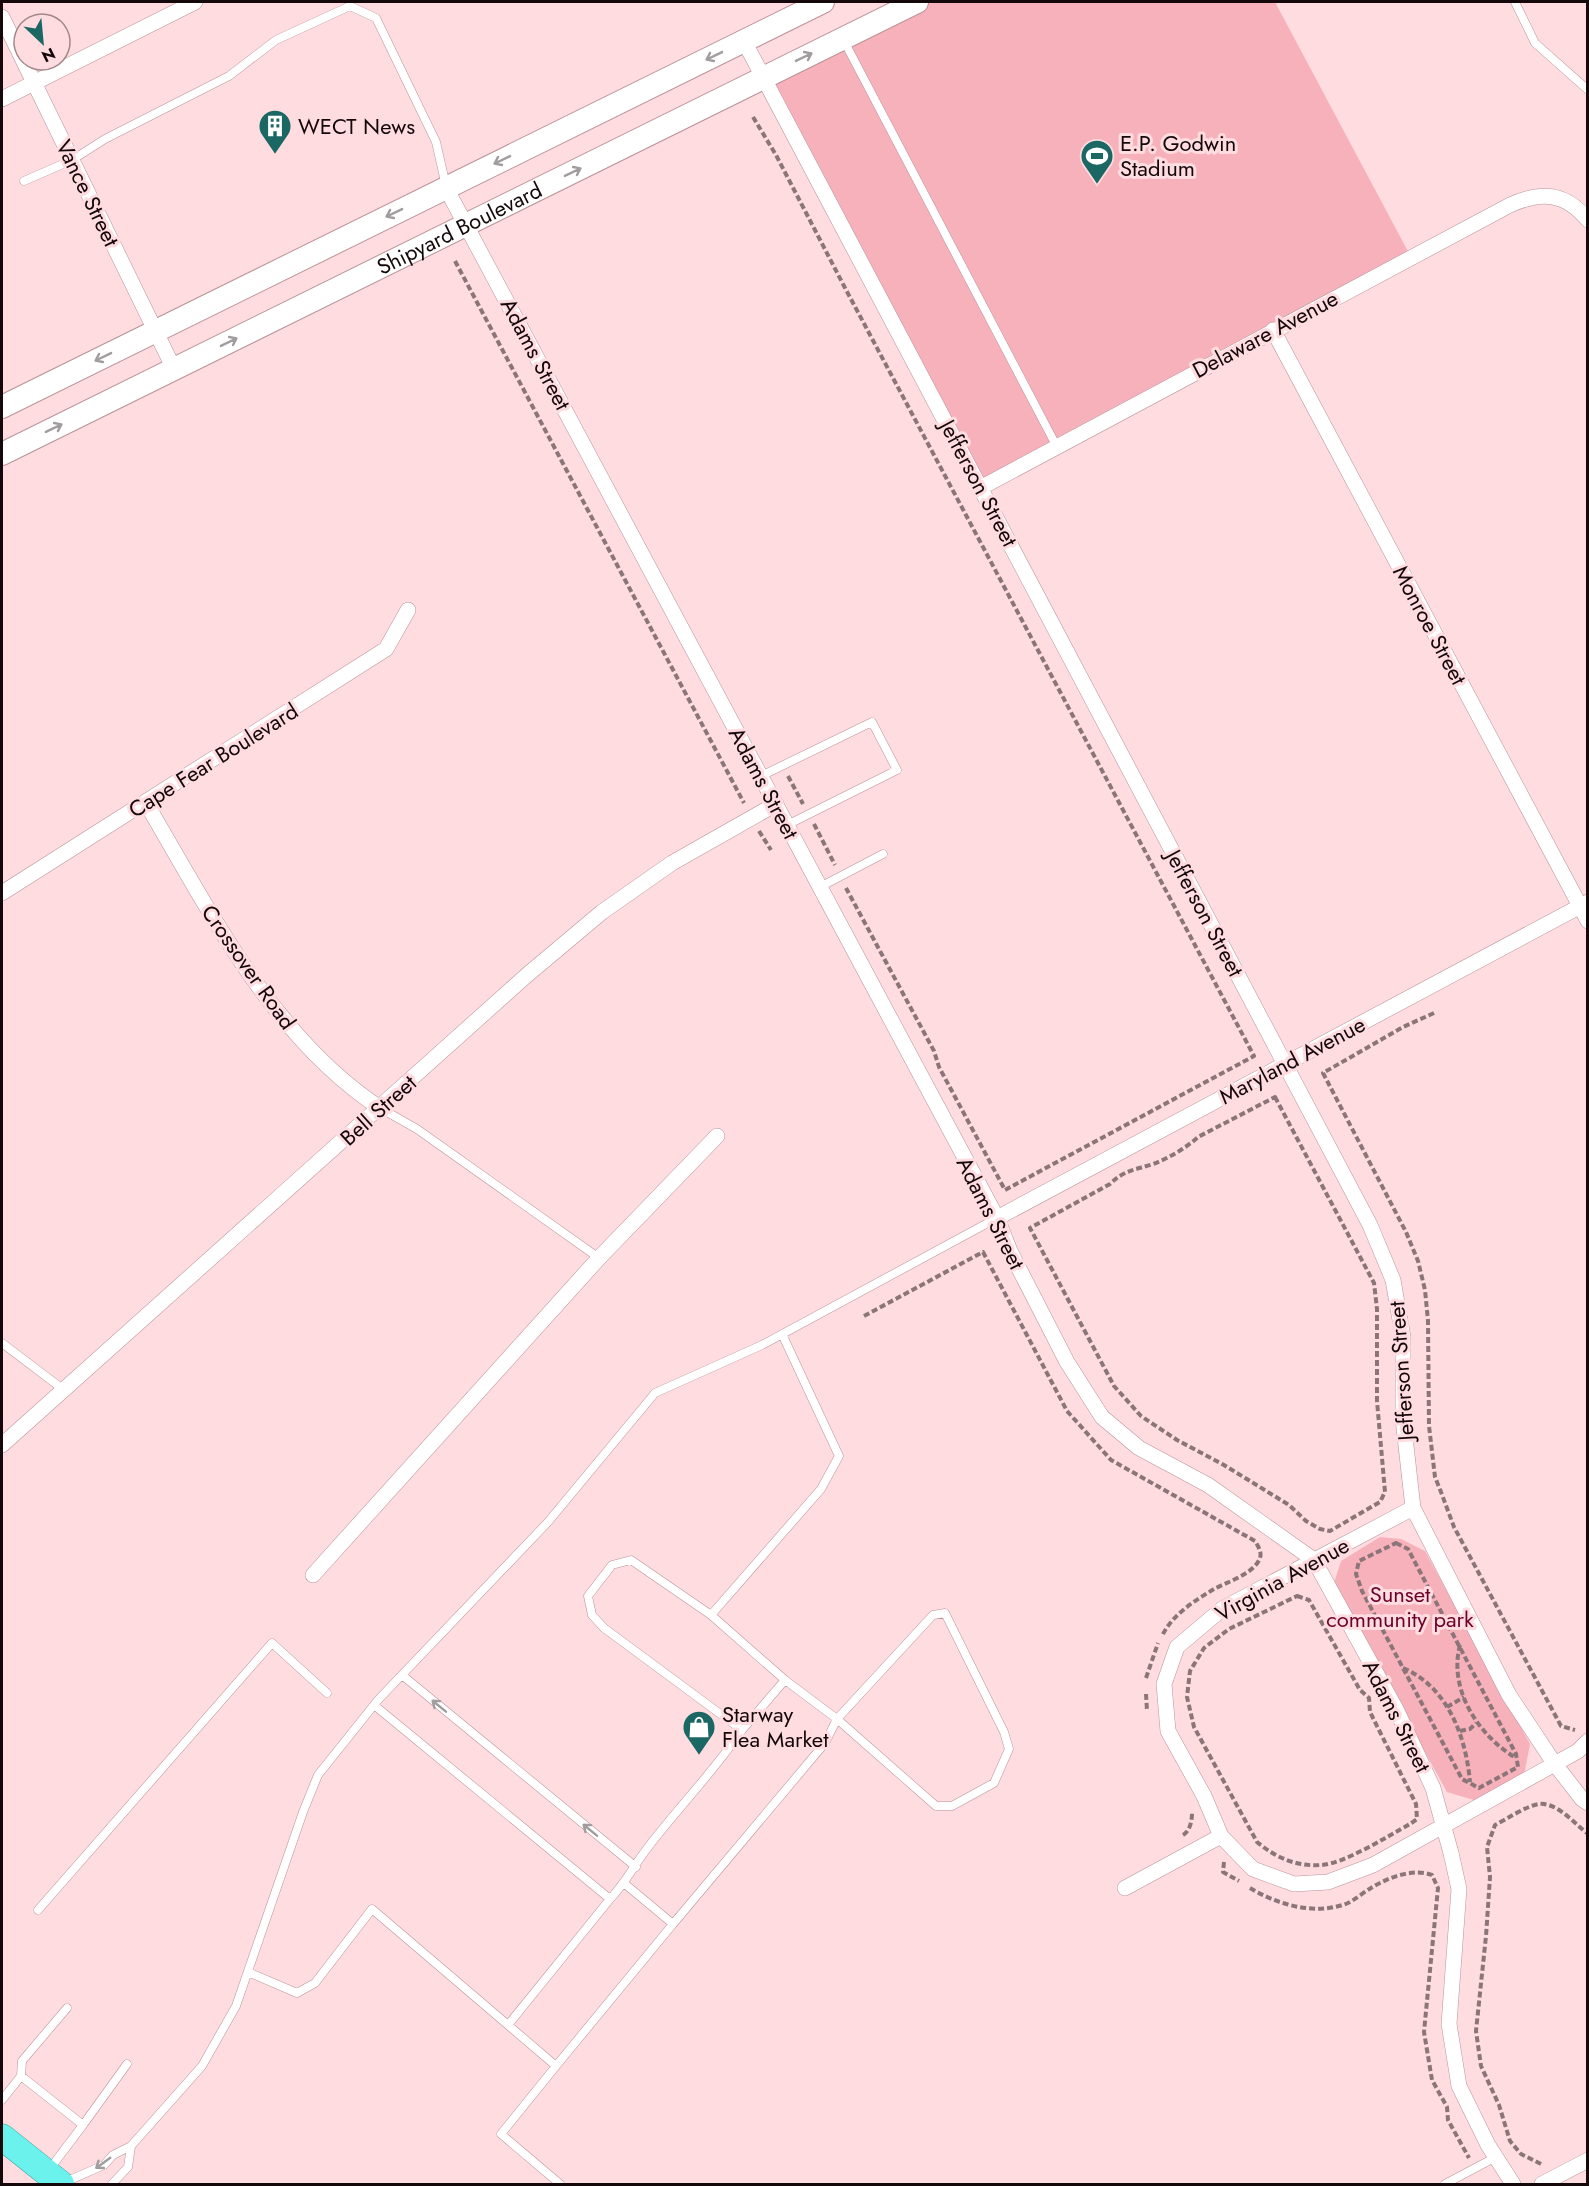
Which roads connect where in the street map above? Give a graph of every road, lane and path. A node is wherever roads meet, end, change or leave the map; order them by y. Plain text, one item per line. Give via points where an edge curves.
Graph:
1 (195, 2) edge
2 (823, 2) edge
3 (917, 2) edge
4 (1515, 2) edge
5 (2, 17) edge
6 (843, 38) junction
7 (744, 41) junction
8 (764, 77) junction
9 (34, 83) junction
10 (1587, 90) edge
11 (2, 99) edge
12 (753, 117) dead end
13 (72, 160) junction
14 (24, 182) dead end
15 (446, 188) junction
16 (1587, 220) edge
17 (466, 224) junction
18 (455, 261) dead end
19 (1273, 330) junction
20 (156, 332) junction
21 (174, 369) junction
22 (2, 407) edge
23 (1056, 447) junction
24 (2, 454) edge
25 (982, 487) junction
26 (408, 610) dead end
27 (782, 766) junction
28 (761, 776) junction
29 (146, 803) junction
30 (776, 804) junction
31 (808, 814) junction
32 (752, 817) junction
33 (787, 825) junction
34 (771, 850) dead end
35 (883, 854) dead end
36 (840, 876) junction
37 (820, 887) junction
38 (2, 894) edge
39 (1584, 904) edge
40 (1587, 921) edge
41 (1434, 1013) dead end
42 (1285, 1064) junction
43 (380, 1108) junction
44 (717, 1136) dead end
45 (997, 1218) junction
46 (1030, 1228) joint
47 (599, 1258) junction
48 (864, 1316) dead end
49 (782, 1334) junction
50 (2, 1343) edge
51 (64, 1390) junction
52 (2, 1445) edge
53 (1413, 1508) junction
54 (1314, 1560) junction
55 (313, 1575) dead end
56 (711, 1616) junction
57 (1460, 1644) junction
58 (1403, 1668) junction
59 (402, 1676) junction
60 (785, 1680) junction
61 (327, 1694) dead end
62 (1464, 1697) junction
63 (374, 1705) junction
64 (1447, 1707) junction
65 (1148, 1715) dead end
66 (837, 1719) junction
67 (1476, 1723) junction
68 (742, 1730) junction
69 (1575, 1730) dead end
70 (1460, 1731) junction
71 (1587, 1741) edge
72 (1517, 1759) junction
73 (1554, 1763) junction
74 (1470, 1783) junction
75 (1587, 1803) edge
76 (1188, 1805) dead end
77 (1410, 1824) joint
78 (1445, 1827) junction
79 (1587, 1834) edge
80 (1221, 1836) junction
81 (1176, 1839) dead end
82 (1224, 1861) dead end
83 (636, 1867) junction
84 (625, 1884) junction
85 (1125, 1887) dead end
86 (610, 1899) junction
87 (38, 1910) dead end
88 (673, 1924) junction
89 (248, 1972) junction
90 (67, 2008) dead end
91 (508, 2025) junction
92 (127, 2064) dead end
93 (556, 2066) junction
94 (21, 2076) junction
95 (2, 2100) edge
96 (83, 2125) junction
97 (2, 2137) edge
98 (131, 2145) junction
99 (1496, 2157) junction
100 (1549, 2160) dead end
101 (1587, 2160) edge
102 (1474, 2169) junction
103 (56, 2181) edge
104 (112, 2184) edge
105 (560, 2184) edge
106 (1445, 2184) edge
107 (1513, 2184) edge
108 (1542, 2184) edge

1 - 9 street
2 - 7 main road, Shipyard Boulevard
3 - 6 main road, Shipyard Boulevard
4 - 10 lane via 1535,43
5 - 9 street, Vance Street
8 -> 6 main road, Shipyard Boulevard
6 - 23 lane
7 - 8 street, Jefferson Street
7 -> 15 main road, Shipyard Boulevard
17 -> 8 main road, Shipyard Boulevard
8 - 25 street, Jefferson Street
9 - 11 street
9 - 13 street, Vance Street
12 - 36 path via 1254,1056 1005,1190
13 - 14 lane
13 - 15 lane via 229,76 276,40 350,6 376,18 436,142
13 - 20 street, Vance Street
15 - 17 street, Adams Street
15 -> 20 main road, Shipyard Boulevard
16 - 19 street, Delaware Avenue via 1574,205 1552,196 1535,195
21 -> 17 main road, Shipyard Boulevard
17 - 28 street, Adams Street
18 - 32 path
19 - 23 street, Delaware Avenue
19 - 39 street, Monroe Street
20 - 21 street, Vance Street
20 -> 22 main road, Shipyard Boulevard
24 -> 21 main road, Shipyard Boulevard
23 - 25 street, Delaware Avenue
25 - 42 street, Jefferson Street
26 - 29 street, Cape Fear Boulevard via 386,650
27 - 28 lane
27 - 31 path
27 - 31 lane via 873,722 897,770
28 - 30 street, Adams Street
29 - 38 street, Cape Fear Boulevard
29 - 43 street, Crossover Road via 200,896 289,1026 327,1067
30 - 32 street, Bell Street
30 - 33 street, Adams Street
31 - 33 lane
31 - 36 path
32 - 34 path
32 - 43 street, Bell Street via 672,863 602,912
33 - 37 street, Adams Street
35 - 36 lane
36 - 37 lane
37 - 45 street, Adams Street
39 - 40 street, Monroe Street
39 - 42 street, Maryland Avenue
41 - 69 path via 1323,1073 1418,1261 1425,1290 1429,1426 1435,1478 1454,1527 1561,1726
42 - 45 street, Maryland Avenue
42 - 53 street, Jefferson Street via 1370,1225 1393,1280 1403,1337 1403,1419
43 - 47 lane via 417,1129
43 - 51 street, Bell Street
44 - 47 street
45 - 49 lane
45 - 54 street, Adams Street via 1067,1362 1102,1417 1139,1448 1208,1485
46 - 46 path via 1114,1386 1141,1416 1289,1504 1320,1529 1330,1531 1380,1502 1385,1478 1377,1401 1374,1283 1275,1097 1155,1163 1120,1174 1110,1184
47 - 55 street
48 - 65 path via 983,1252 1067,1411 1111,1460 1255,1541 1260,1548 1260,1558 1251,1570 1186,1607 1166,1627 1146,1676
49 - 56 lane via 839,1456 821,1489
49 - 59 lane via 655,1393 548,1522
50 - 51 lane
51 - 52 street, Bell Street
53 - 54 street, Virginia Avenue
53 - 73 street, Jefferson Street via 1509,1695
54 - 78 street, Adams Street via 1396,1709 1433,1788
54 - 80 street, Virginia Avenue via 1222,1609 1177,1647 1164,1684 1168,1731
56 - 60 lane
56 - 68 lane via 631,1560 612,1565 588,1596 592,1615 604,1628
57 - 58 path via 1408,1549 1396,1544 1359,1562 1356,1574
57 - 62 path via 1458,1672
57 - 72 path
58 - 64 path via 1413,1672
58 - 74 path via 1462,1779
59 - 63 lane
83 -> 59 lane
60 - 66 lane
60 - 68 lane
61 - 87 lane via 272,1643
62 - 64 path
62 - 67 path
63 - 86 lane
63 - 89 lane via 318,1775
64 - 70 path
66 - 66 lane via 933,1615 945,1613 1010,1749 994,1783 952,1806 936,1806
66 - 88 lane via 825,1743
67 - 70 path
67 - 72 path via 1502,1750
68 - 83 lane
70 - 74 path
71 - 73 street, Virginia Avenue via 1578,1751
72 - 74 path via 1518,1767 1479,1788
73 - 75 street, Jefferson Street
73 - 78 street, Virginia Avenue
76 - 81 path via 1192,1821 1186,1833
77 - 77 path via 1322,1865 1288,1862 1264,1848 1257,1842 1194,1727 1187,1697 1190,1671 1204,1648 1229,1629 1297,1596 1309,1600 1360,1690 1369,1698 1370,1712 1416,1804 1417,1819
78 - 80 street, Virginia Avenue via 1373,1865 1328,1882 1294,1884 1253,1869
78 - 99 street, Adams Street via 1458,1889 1449,2024 1459,2086
79 - 100 path via 1559,1810 1538,1804 1495,1825 1487,1847 1490,1877 1476,2031 1482,2066 1510,2141 1521,2154 1540,2164
80 - 85 street
82 - 102 path via 1223,1872 1264,1897 1314,1909 1347,1903 1405,1874 1421,1870 1432,1875 1438,1888 1424,2032 1432,2080
83 - 84 lane
84 - 86 lane
84 - 88 lane
86 - 91 lane
88 - 93 lane
89 - 91 lane via 297,1993 315,1983 372,1909
89 - 98 lane via 236,2006 202,2066
90 - 94 lane via 22,2061
91 - 93 lane
92 - 96 lane
93 - 105 lane via 501,2134
94 - 95 lane
94 - 96 lane
96 - 103 lane
97 - 103 highway
98 -> 103 lane via 104,2165
98 - 104 lane via 128,2167
99 - 102 lane
99 - 107 street, Adams Street
101 - 108 street
102 - 106 lane

